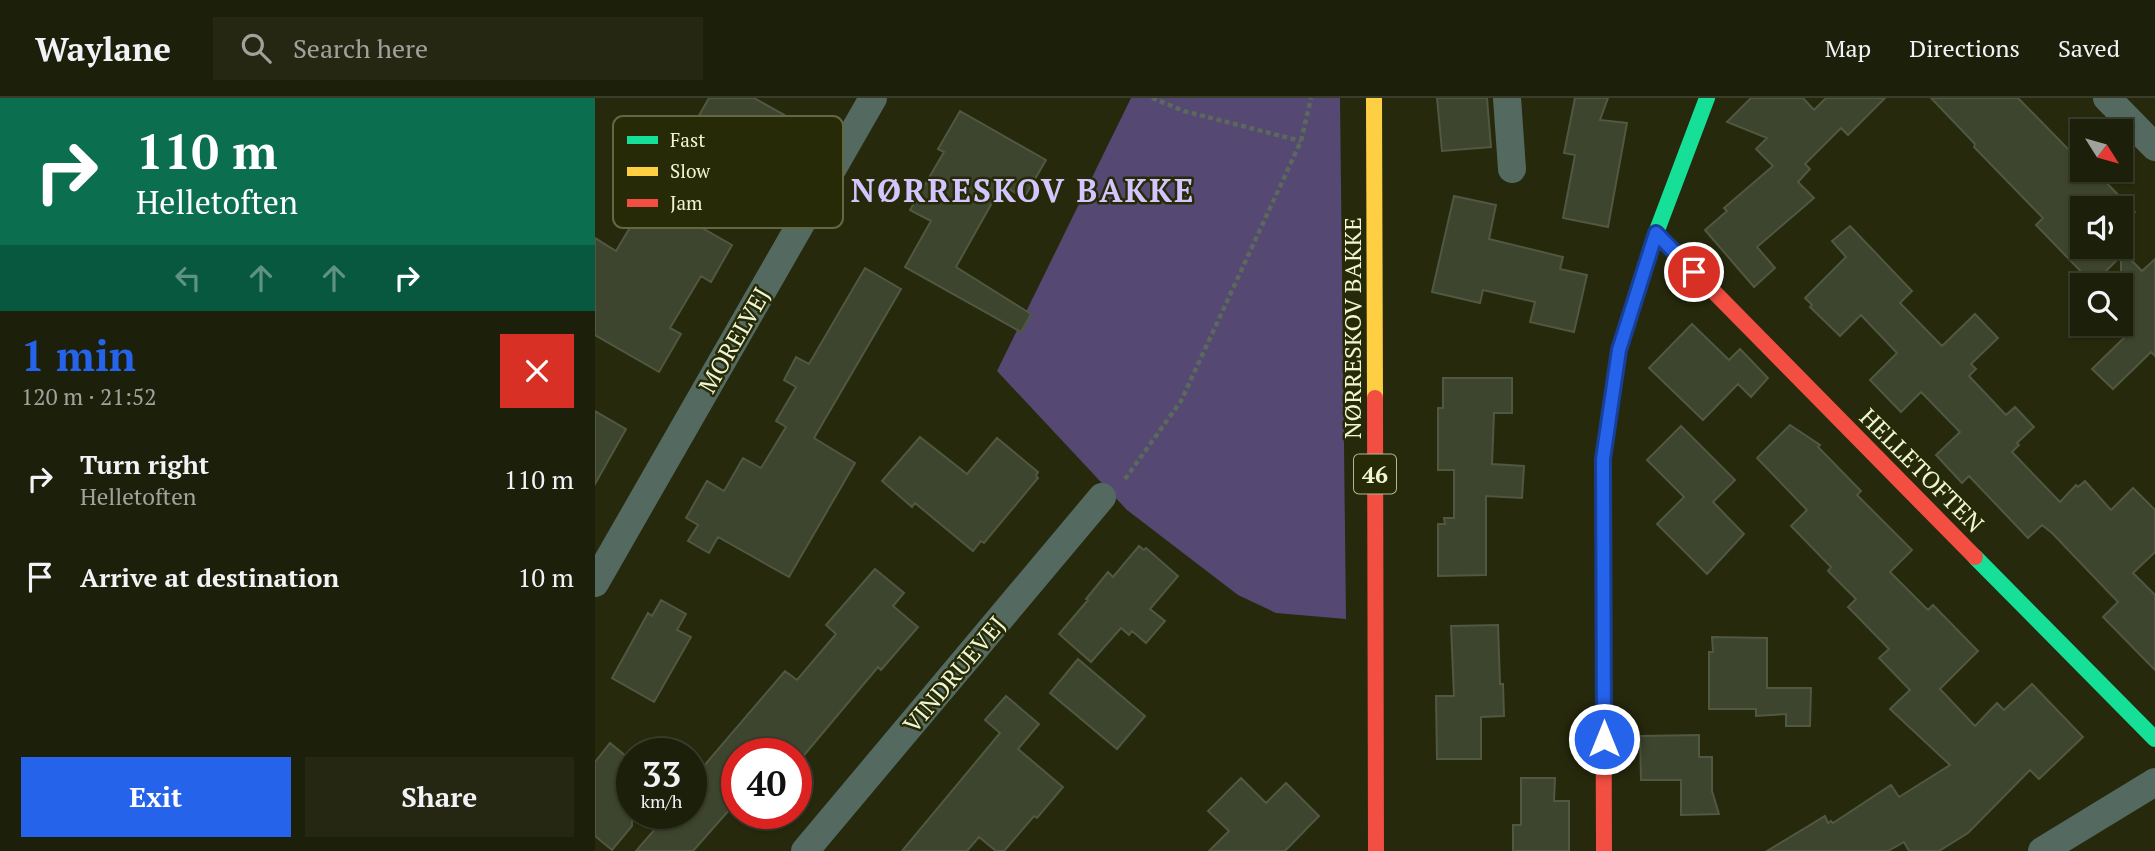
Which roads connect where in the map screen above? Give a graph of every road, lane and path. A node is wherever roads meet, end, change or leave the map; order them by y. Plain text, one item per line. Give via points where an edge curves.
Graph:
1 (873, 98) edge
2 (1152, 98) edge
3 (1311, 98) edge
4 (1374, 98) edge
5 (1507, 98) edge
6 (1707, 98) edge
7 (2107, 98) edge
8 (1301, 141) junction
9 (2155, 147) edge
10 (843, 150) edge
11 (1512, 169) dead end
12 (798, 228) edge
13 (1656, 233) junction
14 (1102, 497) joint
15 (595, 583) edge
16 (2155, 739) edge
17 (2155, 782) edge
18 (805, 851) edge
19 (1376, 851) edge
20 (1604, 851) edge
21 (2042, 851) edge

1 - 10 street, MORELVEJ
2 - 8 path via 1184,111
3 - 8 path
4 - 19 street, NØRRESKOV BAKKE / 46
5 - 11 street
6 - 13 street
7 - 9 street
8 - 14 path via 1181,401 1121,485
12 - 15 street, MORELVEJ
13 - 16 street, HELLETOFTEN
13 - 20 street via 1619,350 1603,459
14 - 18 street, VINDRUEVEJ
17 - 21 street

